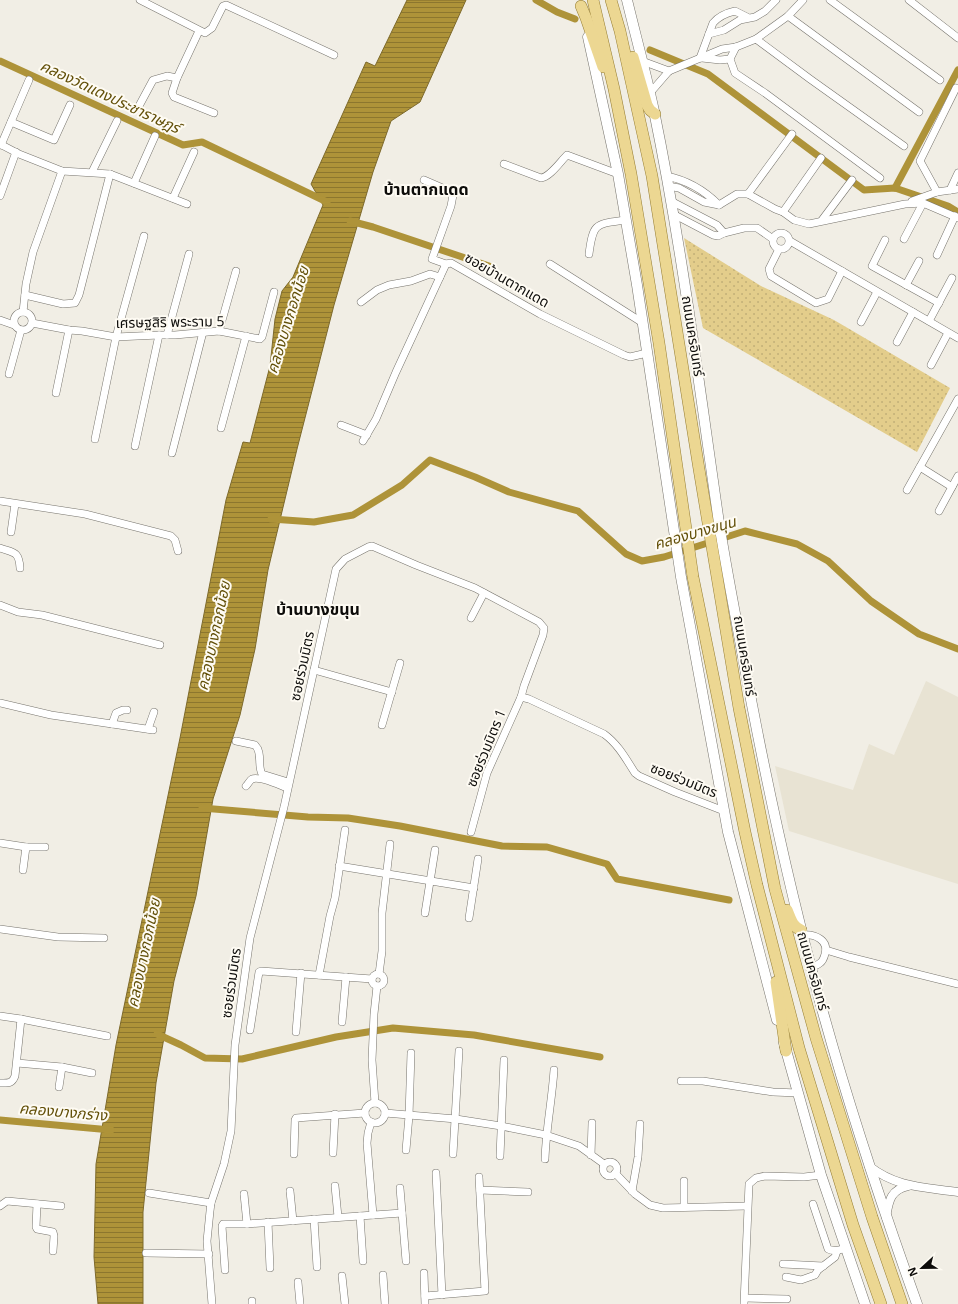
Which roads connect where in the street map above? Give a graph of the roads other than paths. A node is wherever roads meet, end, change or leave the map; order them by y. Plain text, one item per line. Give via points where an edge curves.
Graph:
1 (140, 0) edge
2 (594, 0) edge
3 (611, 0) edge
4 (627, 0) edge
5 (776, 0) edge
6 (803, 0) edge
7 (830, 0) edge
8 (909, 0) edge
9 (580, 3) edge
10 (788, 16) junction
11 (748, 17) junction
12 (198, 30) junction
13 (620, 31) junction
14 (709, 34) junction
15 (958, 38) edge
16 (756, 39) junction
17 (736, 47) junction
18 (334, 55) dead end
19 (700, 58) junction
20 (730, 59) junction
21 (642, 61) junction
22 (669, 71) junction
23 (177, 78) junction
24 (29, 80) dead end
25 (940, 80) dead end
26 (956, 88) dead end
27 (614, 89) junction
28 (650, 93) junction
29 (70, 105) dead end
30 (139, 106) dead end
31 (919, 112) dead end
32 (214, 113) dead end
33 (655, 114) junction
34 (117, 121) dead end
35 (11, 122) junction
36 (792, 134) dead end
37 (155, 136) dead end
38 (0, 144) edge
39 (904, 146) dead end
40 (16, 152) junction
41 (194, 152) dead end
42 (821, 158) dead end
43 (504, 164) dead end
44 (62, 171) junction
45 (92, 172) junction
46 (958, 173) edge
47 (110, 174) junction
48 (618, 174) junction
49 (880, 178) dead end
50 (424, 180) dead end
51 (852, 180) dead end
52 (667, 181) junction
53 (134, 183) junction
54 (954, 189) edge
55 (937, 192) junction
56 (748, 194) junction
57 (0, 196) edge
58 (173, 198) junction
59 (671, 201) junction
60 (923, 203) junction
61 (187, 204) dead end
62 (905, 204) junction
63 (783, 212) junction
64 (673, 214) junction
65 (956, 217) edge
66 (626, 220) junction
67 (822, 220) junction
68 (724, 233) junction
69 (144, 236) dead end
70 (773, 239) junction
71 (904, 239) dead end
72 (886, 240) dead end
73 (790, 241) junction
74 (779, 250) junction
75 (189, 254) dead end
76 (589, 254) dead end
77 (937, 255) dead end
78 (919, 261) dead end
79 (446, 264) junction
80 (550, 264) dead end
81 (236, 271) dead end
82 (842, 271) junction
83 (440, 277) junction
84 (952, 278) dead end
85 (906, 285) junction
86 (274, 292) dead end
87 (877, 292) junction
88 (25, 295) junction
89 (361, 302) dead end
90 (939, 303) junction
91 (23, 312) junction
92 (913, 312) junction
93 (0, 320) edge
94 (929, 321) junction
95 (861, 322) dead end
96 (32, 323) junction
97 (643, 323) junction
98 (14, 325) junction
99 (21, 330) junction
100 (69, 330) junction
101 (219, 331) junction
102 (203, 332) junction
103 (948, 332) junction
104 (163, 335) junction
105 (246, 336) junction
106 (116, 337) junction
107 (958, 338) edge
108 (897, 342) dead end
109 (647, 353) junction
110 (930, 365) dead end
111 (9, 374) dead end
112 (56, 393) dead end
113 (958, 399) edge
114 (341, 425) dead end
115 (221, 428) dead end
116 (95, 438) dead end
117 (135, 446) dead end
118 (172, 453) dead end
119 (920, 468) junction
120 (958, 476) edge
121 (952, 487) junction
122 (907, 490) dead end
123 (0, 501) edge
124 (15, 504) junction
125 (939, 510) dead end
126 (11, 532) dead end
127 (0, 548) edge
128 (178, 551) dead end
129 (20, 568) dead end
130 (484, 592) junction
131 (0, 605) edge
132 (472, 618) dead end
133 (160, 645) dead end
134 (400, 664) dead end
135 (314, 670) junction
136 (392, 692) junction
137 (521, 697) junction
138 (0, 703) edge
139 (127, 710) dead end
140 (154, 712) dead end
141 (112, 724) junction
142 (382, 725) dead end
143 (236, 741) dead end
144 (288, 785) junction
145 (246, 786) dead end
146 (724, 811) junction
147 (345, 830) dead end
148 (471, 832) dead end
149 (0, 843) edge
150 (390, 844) dead end
151 (26, 847) junction
152 (45, 847) dead end
153 (435, 850) dead end
154 (478, 859) dead end
155 (339, 866) junction
156 (23, 870) dead end
157 (386, 873) junction
158 (430, 880) junction
159 (474, 888) junction
160 (775, 889) junction
161 (425, 913) dead end
162 (469, 918) dead end
163 (0, 929) edge
164 (802, 932) junction
165 (104, 938) dead end
166 (773, 948) junction
167 (826, 950) junction
168 (811, 968) junction
169 (301, 973) junction
170 (320, 974) junction
171 (379, 974) junction
172 (346, 977) junction
173 (372, 979) junction
174 (958, 984) edge
175 (377, 986) junction
176 (0, 1016) edge
177 (22, 1019) junction
178 (342, 1022) dead end
179 (250, 1030) dead end
180 (296, 1032) dead end
181 (107, 1036) dead end
182 (459, 1051) dead end
183 (786, 1052) junction
184 (411, 1053) dead end
185 (504, 1060) dead end
186 (16, 1063) junction
187 (62, 1067) junction
188 (554, 1070) dead end
189 (92, 1073) dead end
190 (681, 1081) dead end
191 (0, 1083) edge
192 (59, 1087) dead end
193 (798, 1093) junction
194 (375, 1103) junction
195 (365, 1113) junction
196 (385, 1113) junction
197 (335, 1114) junction
198 (409, 1116) junction
199 (456, 1119) junction
200 (371, 1122) junction
201 (592, 1123) dead end
202 (640, 1124) dead end
203 (501, 1126) junction
204 (546, 1136) junction
205 (406, 1150) dead end
206 (333, 1153) dead end
207 (294, 1154) dead end
208 (453, 1154) dead end
209 (591, 1155) junction
210 (500, 1156) dead end
211 (545, 1159) dead end
212 (604, 1164) junction
213 (869, 1166) junction
214 (436, 1174) dead end
215 (616, 1174) junction
216 (821, 1174) junction
217 (479, 1177) dead end
218 (684, 1181) dead end
219 (909, 1185) junction
220 (335, 1186) dead end
221 (400, 1188) dead end
222 (480, 1190) junction
223 (290, 1191) dead end
224 (632, 1191) junction
225 (528, 1192) dead end
226 (958, 1192) edge
227 (149, 1193) dead end
228 (244, 1194) dead end
229 (211, 1203) junction
230 (37, 1204) junction
231 (813, 1204) dead end
232 (0, 1206) edge
233 (61, 1206) dead end
234 (747, 1206) junction
235 (684, 1208) junction
236 (402, 1213) junction
237 (373, 1215) junction
238 (360, 1216) junction
239 (338, 1217) junction
240 (886, 1218) junction
241 (314, 1219) junction
242 (293, 1220) junction
243 (268, 1222) junction
244 (247, 1224) junction
245 (841, 1249) junction
246 (54, 1250) dead end
247 (146, 1253) dead end
248 (209, 1254) junction
249 (406, 1260) dead end
250 (363, 1261) dead end
251 (783, 1264) dead end
252 (317, 1266) dead end
253 (823, 1266) junction
254 (270, 1268) dead end
255 (225, 1270) dead end
256 (424, 1273) dead end
257 (383, 1275) dead end
258 (342, 1276) dead end
259 (786, 1277) dead end
260 (298, 1282) dead end
261 (442, 1295) junction
262 (787, 1298) dead end
263 (744, 1301) edge
264 (424, 1302) edge
265 (212, 1304) edge
266 (300, 1304) edge
267 (345, 1304) edge
268 (385, 1304) edge
269 (865, 1304) edge
270 (881, 1304) edge
271 (902, 1304) edge
272 (917, 1304) edge

1 - 12 street
2 - 27 main road
3 - 13 main road, ถนนนครอินทร์
4 - 21 main road, ถนนนครอินทร์
5 - 11 street via 765,11
6 - 10 street
7 - 25 street
8 - 15 street
9 - 27 main road via 601,63
9 - 48 main road
10 - 16 street
10 - 31 street
11 - 14 street via 724,30
11 - 14 street via 735,11 725,14 716,19
12 - 18 street via 205,33 209,31 226,4
12 - 23 street
13 - 33 main road via 630,48 647,105
13 - 160 main road, ถนนนครอินทร์ via 652,176 739,708
14 - 19 street
16 - 17 street
16 - 39 street
17 - 19 street via 722,48
17 - 20 street
19 - 20 street
19 - 22 street
20 - 49 street via 735,73
21 - 22 street
21 - 28 main road, ถนนนครอินทร์
22 - 28 street
23 - 30 street via 167,76 153,80
23 - 32 street via 172,93 174,97
24 - 35 street
26 - 55 street via 920,161
27 - 166 main road via 631,174 691,560 743,824
28 - 33 main road, ถนนนครอินทร์
29 - 35 street via 54,140
33 - 52 main road, ถนนนครอินทร์
34 - 45 street
35 - 38 street
36 - 56 street
37 - 53 street
38 - 40 street
40 - 44 street
40 - 57 street
41 - 58 street
42 - 63 street
43 - 48 street via 541,178 549,175 567,155
44 - 45 street
44 - 88 street via 33,252
45 - 47 street
46 - 54 street
47 - 53 street
47 - 88 street via 75,303 63,304
48 - 66 main road
50 - 79 street via 453,195 432,259
51 - 67 street
52 - 56 street via 678,178 706,193 719,205 737,194
52 - 59 main road, ถนนนครอินทร์
53 - 58 street
54 - 55 street
55 - 62 street
56 - 63 street
58 - 61 street
59 - 64 main road, ถนนนครอินทร์
59 - 68 street via 717,225
60 - 62 street
60 - 65 street
60 - 71 street
62 - 67 street
63 - 67 street via 794,220 809,224
64 - 68 street via 713,235
64 - 164 main road, ถนนนครอินทร์ via 723,546 768,783
65 - 77 street
66 - 76 street via 597,225
66 - 97 main road
68 - 70 street via 757,228
69 - 106 street
70 - 73 street via 776,235 784,233
70 - 74 street via 775,247
72 - 85 street via 872,266
73 - 74 street via 786,248
73 - 82 street
74 - 82 street via 769,269 771,276 816,303 828,299
75 - 104 street
78 - 85 street
79 - 83 street, ซอยบ้านตากแดด
79 - 109 street, ซอยบ้านตากแดด via 451,263 540,314 624,355 630,357
80 - 97 street
81 - 101 street
82 - 87 street
83 - 89 street via 430,274 389,285
83 - 114 street, ซอยบ้านตากแดด via 365,438
84 - 90 street
85 - 90 street
86 - 105 street, เศรษฐสิริ พระราม 5 via 262,337 260,339
87 - 92 street
87 - 95 street
88 - 91 street
90 - 94 street
91 - 96 street via 31,317
91 - 98 street via 15,316
92 - 94 street
92 - 108 street
93 - 98 street
94 - 103 street
96 - 99 street via 26,330
96 - 100 street, เศรษฐสิริ พระราม 5
97 - 109 main road
98 - 99 street
99 - 111 street
100 - 106 street, เศรษฐสิริ พระราม 5
100 - 112 street
101 - 102 street, เศรษฐสิริ พระราม 5
101 - 105 street, เศรษฐสิริ พระราม 5
102 - 104 street, เศรษฐสิริ พระราม 5
102 - 118 street
103 - 107 street
103 - 110 street
104 - 106 street, เศรษฐสิริ พระราม 5
104 - 117 street
105 - 115 street
106 - 116 street
109 - 146 main road via 679,562
113 - 119 street
119 - 121 street
119 - 122 street
120 - 121 street
121 - 125 street
123 - 124 street
124 - 126 street
124 - 128 street via 85,514 171,536
127 - 129 street via 17,554
130 - 132 street
130 - 135 street, ซอยร่วมมิตร via 372,546 368,547 345,558 336,569
130 - 137 street, ซอยร่วมมิตร via 539,622 544,628
131 - 133 street via 18,612 42,615
134 - 136 street
135 - 136 street
135 - 144 street, ซอยร่วมมิตร
136 - 142 street
137 - 146 street, ซอยร่วมมิตร via 610,738 639,776
137 - 148 street, ซอยร่วมมิตร 1 via 487,773
138 - 141 street via 51,715
139 - 141 street via 116,713
140 - 141 street via 150,729
143 - 144 street via 255,745 259,752 262,774
144 - 145 street via 254,778
144 - 229 street, ซอยร่วมมิตร via 250,938 235,1045 231,1131 224,1164
146 - 183 main road
147 - 155 street
149 - 151 street
150 - 157 street
151 - 152 street
151 - 156 street
153 - 158 street
154 - 159 street
155 - 157 street
155 - 170 street
157 - 158 street
157 - 171 street
158 - 159 street
158 - 161 street
159 - 162 street
160 - 164 main road via 781,894 793,924
160 - 271 main road, ถนนนครอินทร์ via 816,1038
163 - 165 street via 58,937
164 - 167 street via 822,940
164 - 168 main road, ถนนนครอินทร์
166 - 183 main road
166 - 270 main road via 804,1063 853,1225
167 - 168 street via 820,964
167 - 174 street via 849,958
168 - 213 main road, ถนนนครอินทร์
169 - 170 street
169 - 179 street via 263,970 259,972
169 - 180 street
170 - 172 street
171 - 173 street
171 - 175 street via 383,976 384,981 382,985
172 - 173 street
172 - 178 street
173 - 175 street
175 - 194 street via 372,1047
176 - 177 street
177 - 181 street
177 - 186 street
182 - 199 street
183 - 193 main road
184 - 198 street
185 - 203 street
186 - 187 street
186 - 191 street via 12,1082
187 - 189 street
187 - 192 street
188 - 204 street
190 - 193 street via 703,1081 773,1092
193 - 216 main road
194 - 195 street via 368,1105
194 - 196 street via 382,1106
195 - 197 street
195 - 200 street
196 - 198 street
196 - 200 street via 379,1122
197 - 206 street
197 - 207 street via 296,1118
198 - 199 street
198 - 205 street
199 - 203 street
199 - 208 street
200 - 237 street via 367,1143
201 - 209 street
202 - 224 street
203 - 204 street
203 - 210 street
204 - 209 street via 579,1146
204 - 211 street
209 - 212 street
212 - 215 street via 602,1169 605,1174
212 - 215 street via 609,1161 614,1163 617,1168
213 - 219 street via 886,1177
213 - 240 main road, ถนนนครอินทร์
214 - 261 street
215 - 224 street
216 - 234 street via 756,1178 749,1184
216 - 245 main road
217 - 222 street
218 - 235 street
219 - 226 street
219 - 240 street via 892,1195
220 - 239 street
221 - 236 street
222 - 225 street
222 - 261 street via 485,1291
223 - 242 street
224 - 235 street via 650,1205
227 - 229 street
228 - 244 street
229 - 248 street, ซอยร่วมมิตร
230 - 232 street via 7,1200
230 - 233 street
230 - 246 street via 36,1227 53,1232
231 - 245 street via 828,1249
234 - 235 street
234 - 263 street
236 - 237 street
236 - 249 street
237 - 238 street
238 - 239 street
238 - 250 street
239 - 241 street
240 - 272 main road, ถนนนครอินทร์
241 - 242 street
241 - 252 street
242 - 243 street
243 - 244 street
243 - 254 street
244 - 255 street via 222,1225
245 - 253 street
245 - 269 main road
247 - 248 street
248 - 265 street, ซอยร่วมมิตร
251 - 253 street
253 - 259 street via 815,1275 801,1280
256 - 264 street
257 - 268 street
258 - 267 street
260 - 266 street
261 - 264 street
262 - 263 street

